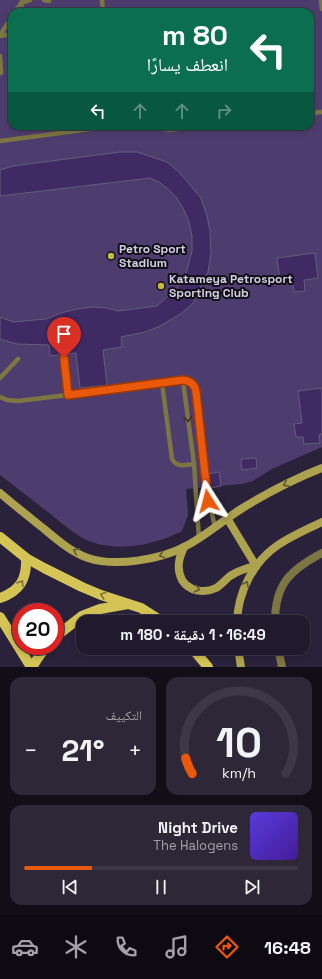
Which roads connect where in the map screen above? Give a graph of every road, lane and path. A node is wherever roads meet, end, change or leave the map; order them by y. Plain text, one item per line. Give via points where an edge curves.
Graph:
1 (30, 0) edge
2 (44, 0) edge
3 (49, 0) edge
4 (321, 0) edge
5 (22, 1) edge
6 (322, 9) edge
7 (8, 23) edge
8 (0, 36) edge
9 (0, 56) edge
10 (0, 73) edge
11 (83, 130) edge
12 (0, 141) edge
13 (64, 358) dead end
14 (18, 359) dead end
15 (0, 378) edge
16 (183, 380) junction
17 (162, 383) junction
18 (68, 395) junction
19 (0, 397) edge
20 (194, 464) junction
21 (322, 468) edge
22 (0, 494) edge
23 (227, 518) junction
24 (322, 522) edge
25 (215, 527) junction
26 (0, 537) edge
27 (199, 539) junction
28 (184, 547) junction
29 (322, 553) edge
30 (26, 558) junction
31 (256, 566) junction
32 (0, 598) edge
33 (130, 604) junction
34 (152, 615) edge
35 (238, 615) edge
36 (276, 615) edge
37 (0, 617) edge
38 (64, 630) edge
39 (40, 655) edge
40 (198, 655) edge
41 (239, 655) edge
42 (279, 655) edge
43 (32, 667) edge
44 (208, 667) edge
45 (241, 667) edge
46 (282, 667) edge

1 - 5 lane
2 - 3 lane
4 - 6 lane
7 - 8 lane
9 - 10 lane
11 - 12 lane
13 - 18 lane
14 - 15 lane
16 - 17 lane
16 -> 20 lane
16 - 25 lane via 191,382 195,388 206,488
17 - 18 lane
17 - 20 lane via 172,459 180,465
18 - 19 lane via 12,401
20 - 27 lane
21 -> 23 street via 272,490
28 -> 22 street via 164,555 139,560 112,562 88,558 67,547
23 - 25 street
23 - 31 street
24 - 31 street via 278,545
25 - 27 street
26 - 30 main road
27 - 28 street
28 -> 31 street via 178,565 179,574 191,588 199,591 216,588 230,576
29 - 36 street via 305,562 281,586
32 -> 30 main road via 10,595 24,579
33 -> 30 main road via 82,587
35 -> 31 street via 243,589
33 - 34 main road
33 - 38 main road via 100,609 82,616
37 - 43 main road
39 - 43 main road
40 - 44 main road
41 - 45 street
42 - 46 street

